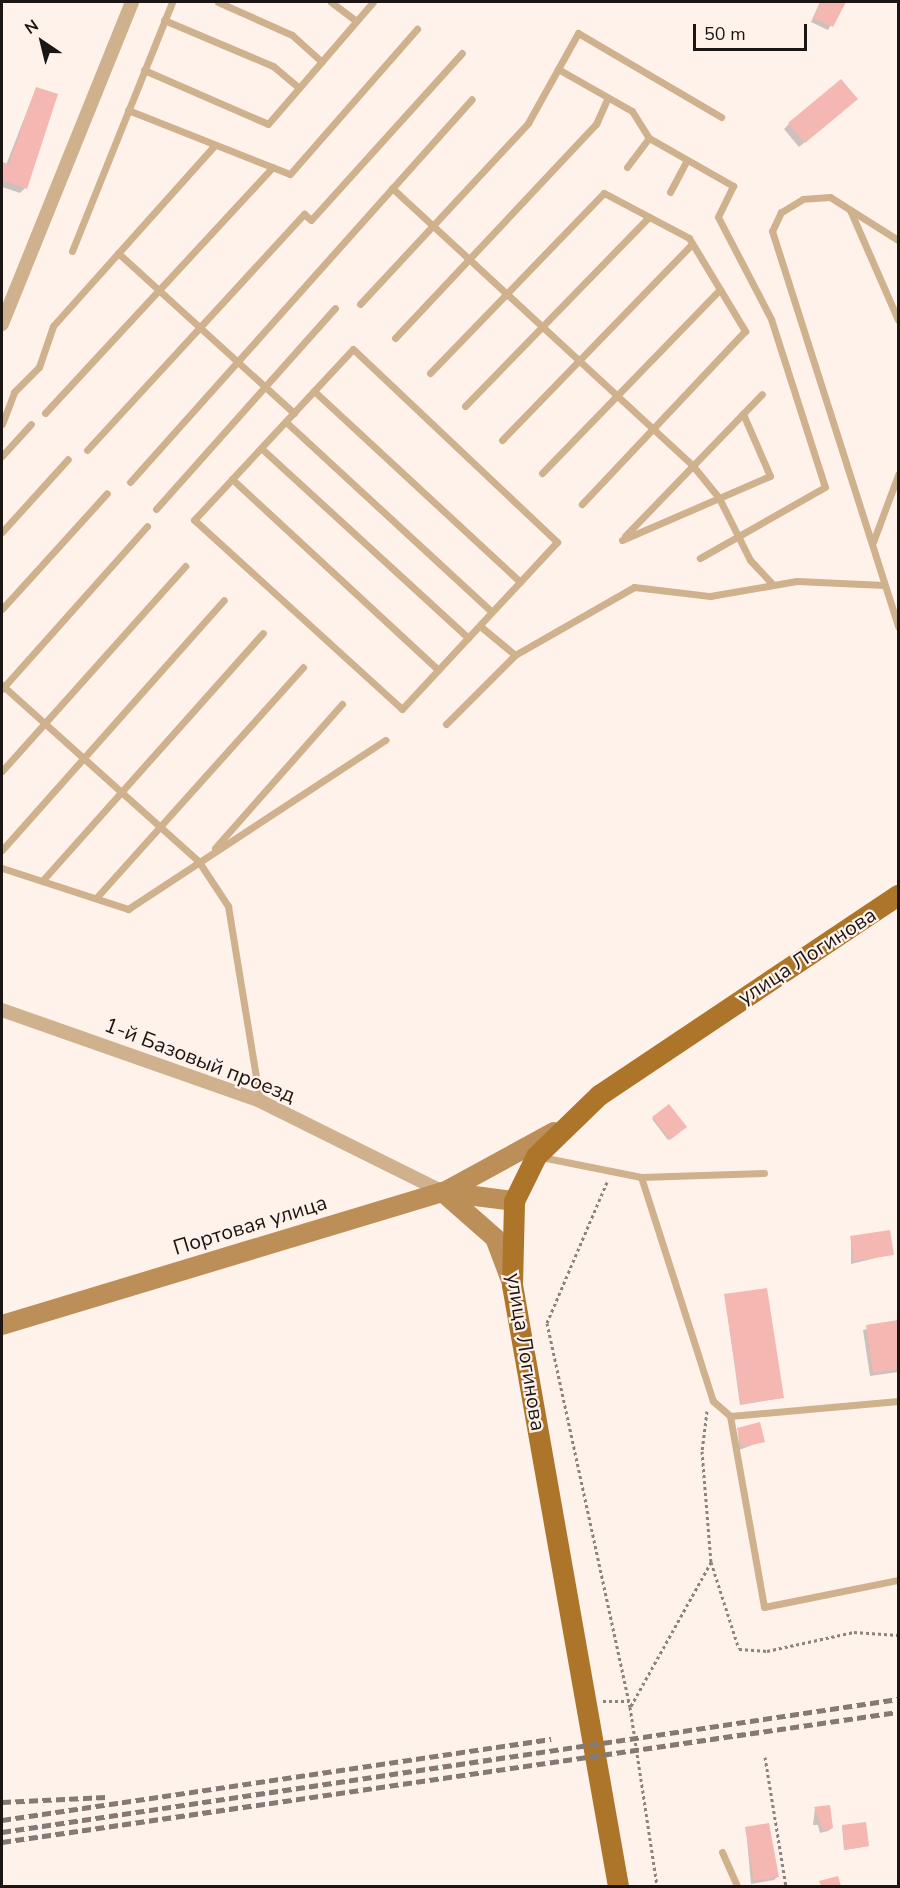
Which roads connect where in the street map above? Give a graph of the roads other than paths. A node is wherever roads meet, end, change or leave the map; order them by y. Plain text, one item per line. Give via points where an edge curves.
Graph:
1 (132, 2) edge
2 (172, 2) edge
3 (218, 2) edge
4 (331, 2) edge
5 (373, 2) edge
6 (164, 20) junction
7 (356, 21) junction
8 (417, 29) dead end
9 (462, 53) dead end
10 (322, 62) junction
11 (558, 69) junction
12 (144, 70) junction
13 (299, 88) junction
14 (472, 99) dead end
15 (608, 99) junction
16 (128, 110) junction
17 (721, 117) dead end
18 (649, 138) junction
19 (214, 146) junction
20 (687, 160) junction
21 (273, 167) junction
22 (627, 167) dead end
23 (392, 188) junction
24 (670, 192) dead end
25 (850, 209) junction
26 (649, 218) junction
27 (432, 226) junction
28 (898, 240) edge
29 (692, 244) junction
30 (72, 251) dead end
31 (118, 253) junction
32 (469, 260) junction
33 (720, 289) junction
34 (159, 290) junction
35 (506, 294) junction
36 (360, 304) dead end
37 (335, 308) dead end
38 (898, 320) edge
39 (2, 324) edge
40 (200, 327) junction
41 (542, 327) junction
42 (395, 339) dead end
43 (237, 361) junction
44 (579, 361) junction
45 (430, 373) dead end
46 (265, 387) junction
47 (314, 391) junction
48 (762, 394) dead end
49 (616, 396) junction
50 (465, 406) dead end
51 (45, 413) dead end
52 (294, 413) junction
53 (743, 414) junction
54 (286, 422) junction
55 (2, 424) edge
56 (31, 424) dead end
57 (652, 429) junction
58 (502, 440) dead end
59 (261, 448) junction
60 (87, 450) dead end
61 (2, 456) edge
62 (68, 459) dead end
63 (693, 466) junction
64 (542, 473) dead end
65 (898, 475) edge
66 (232, 479) junction
67 (130, 482) dead end
68 (107, 493) dead end
69 (718, 498) junction
70 (582, 504) dead end
71 (156, 509) dead end
72 (147, 526) dead end
73 (2, 532) edge
74 (740, 534) junction
75 (873, 542) junction
76 (700, 558) dead end
77 (185, 566) dead end
78 (520, 582) junction
79 (772, 584) junction
80 (884, 585) junction
81 (224, 600) dead end
82 (2, 609) edge
83 (492, 612) junction
84 (480, 626) junction
85 (898, 626) edge
86 (263, 633) dead end
87 (468, 638) junction
88 (515, 655) junction
89 (303, 667) dead end
90 (438, 670) junction
91 (2, 687) edge
92 (342, 704) dead end
93 (44, 723) junction
94 (446, 724) dead end
95 (385, 740) dead end
96 (83, 758) junction
97 (2, 771) edge
98 (121, 793) junction
99 (160, 827) junction
100 (2, 850) edge
101 (209, 855) junction
102 (199, 862) junction
103 (2, 868) edge
104 (42, 881) junction
105 (898, 895) edge
106 (96, 898) junction
107 (2, 1010) edge
108 (260, 1101) junction
109 (562, 1128) junction
110 (536, 1156) junction
111 (764, 1173) dead end
112 (641, 1178) junction
113 (443, 1192) junction
114 (514, 1201) junction
115 (512, 1285) junction
116 (2, 1325) edge
117 (898, 1401) edge
118 (730, 1416) junction
119 (898, 1580) edge
120 (722, 1852) dead end
121 (618, 1887) edge
122 (737, 1887) edge

1 - 39 street
2 - 6 lane
3 - 10 lane via 292,35
4 - 7 lane
5 - 7 lane
6 - 12 lane
6 - 13 lane via 273,66
7 - 10 lane
8 - 21 lane via 290,174
9 - 40 lane via 311,220 304,214
10 - 13 lane
11 - 15 lane
11 - 17 lane via 578,33
11 - 27 lane via 528,123
12 - 13 lane via 268,124
12 - 16 lane
14 - 23 lane
15 - 18 lane via 632,111
15 - 32 lane via 596,124
16 - 19 lane
16 - 30 lane
18 - 20 lane
18 - 22 lane
19 - 21 lane
19 - 31 lane
20 - 24 lane
20 - 74 lane via 733,186 718,217 771,319 825,487
21 - 34 lane
23 - 27 lane
23 - 43 lane
25 - 28 lane
25 - 38 lane
25 - 75 lane via 830,197 803,199 781,212 772,231
26 - 29 lane
26 - 35 lane via 604,193
26 - 41 lane
27 - 32 lane
27 - 36 lane
29 - 33 lane
29 - 44 lane
31 - 34 lane
31 - 55 lane via 53,326 39,367 14,393
32 - 35 lane
32 - 42 lane
33 - 49 lane
33 - 57 lane via 745,331
34 - 40 lane
34 - 51 lane
35 - 41 lane
35 - 45 lane
37 - 46 lane
40 - 43 lane
40 - 60 lane
41 - 44 lane
41 - 50 lane
43 - 46 lane
43 - 67 lane
44 - 49 lane
44 - 58 lane
46 - 52 lane
46 - 71 lane
47 - 52 lane
47 - 78 lane
47 - 78 lane via 353,349 557,542
48 - 53 lane
49 - 57 lane
49 - 64 lane
52 - 54 lane
53 - 63 lane
53 - 69 lane via 770,476
54 - 59 lane
54 - 83 lane
56 - 61 lane
57 - 63 lane
57 - 70 lane
59 - 66 lane
59 - 87 lane
62 - 73 lane
63 - 69 lane
63 - 69 lane via 622,540
65 - 75 lane
66 - 90 lane
66 - 90 lane via 194,520 402,710
68 - 82 lane
69 - 74 lane
72 - 91 lane
74 - 76 lane
74 - 79 lane via 750,561
75 - 80 lane
77 - 93 lane
78 - 83 lane
79 - 80 lane
79 - 88 lane via 710,596 649,585 634,587
80 - 85 lane
81 - 96 lane
83 - 84 lane
84 - 87 lane
84 - 88 lane
86 - 98 lane
87 - 90 lane
88 - 94 lane
89 - 99 lane
91 - 93 lane
92 - 101 lane
93 - 96 lane
93 - 97 lane
95 - 101 lane
96 - 98 lane
96 - 100 lane
98 - 99 lane
98 - 104 lane
99 - 102 lane
99 - 106 lane
101 - 102 lane
102 - 106 lane via 128,909
102 - 108 lane via 228,906
103 - 104 lane
104 - 106 lane
105 - 109 main road, улица Логинова via 608,1089
107 - 108 street, 1-й Базовый проезд
108 - 113 street, 1-й Базовый проезд
109 - 110 main road, улица Логинова
109 - 113 street
110 - 112 lane
110 - 114 main road, улица Логинова
111 - 112 lane
112 - 118 lane via 712,1401
113 - 114 street, Портовая улица
113 - 115 street via 495,1238
113 - 116 street, Портовая улица
114 - 115 main road, улица Логинова
115 - 121 main road, улица Логинова
117 - 118 lane
118 - 119 lane via 764,1607
120 - 122 lane

